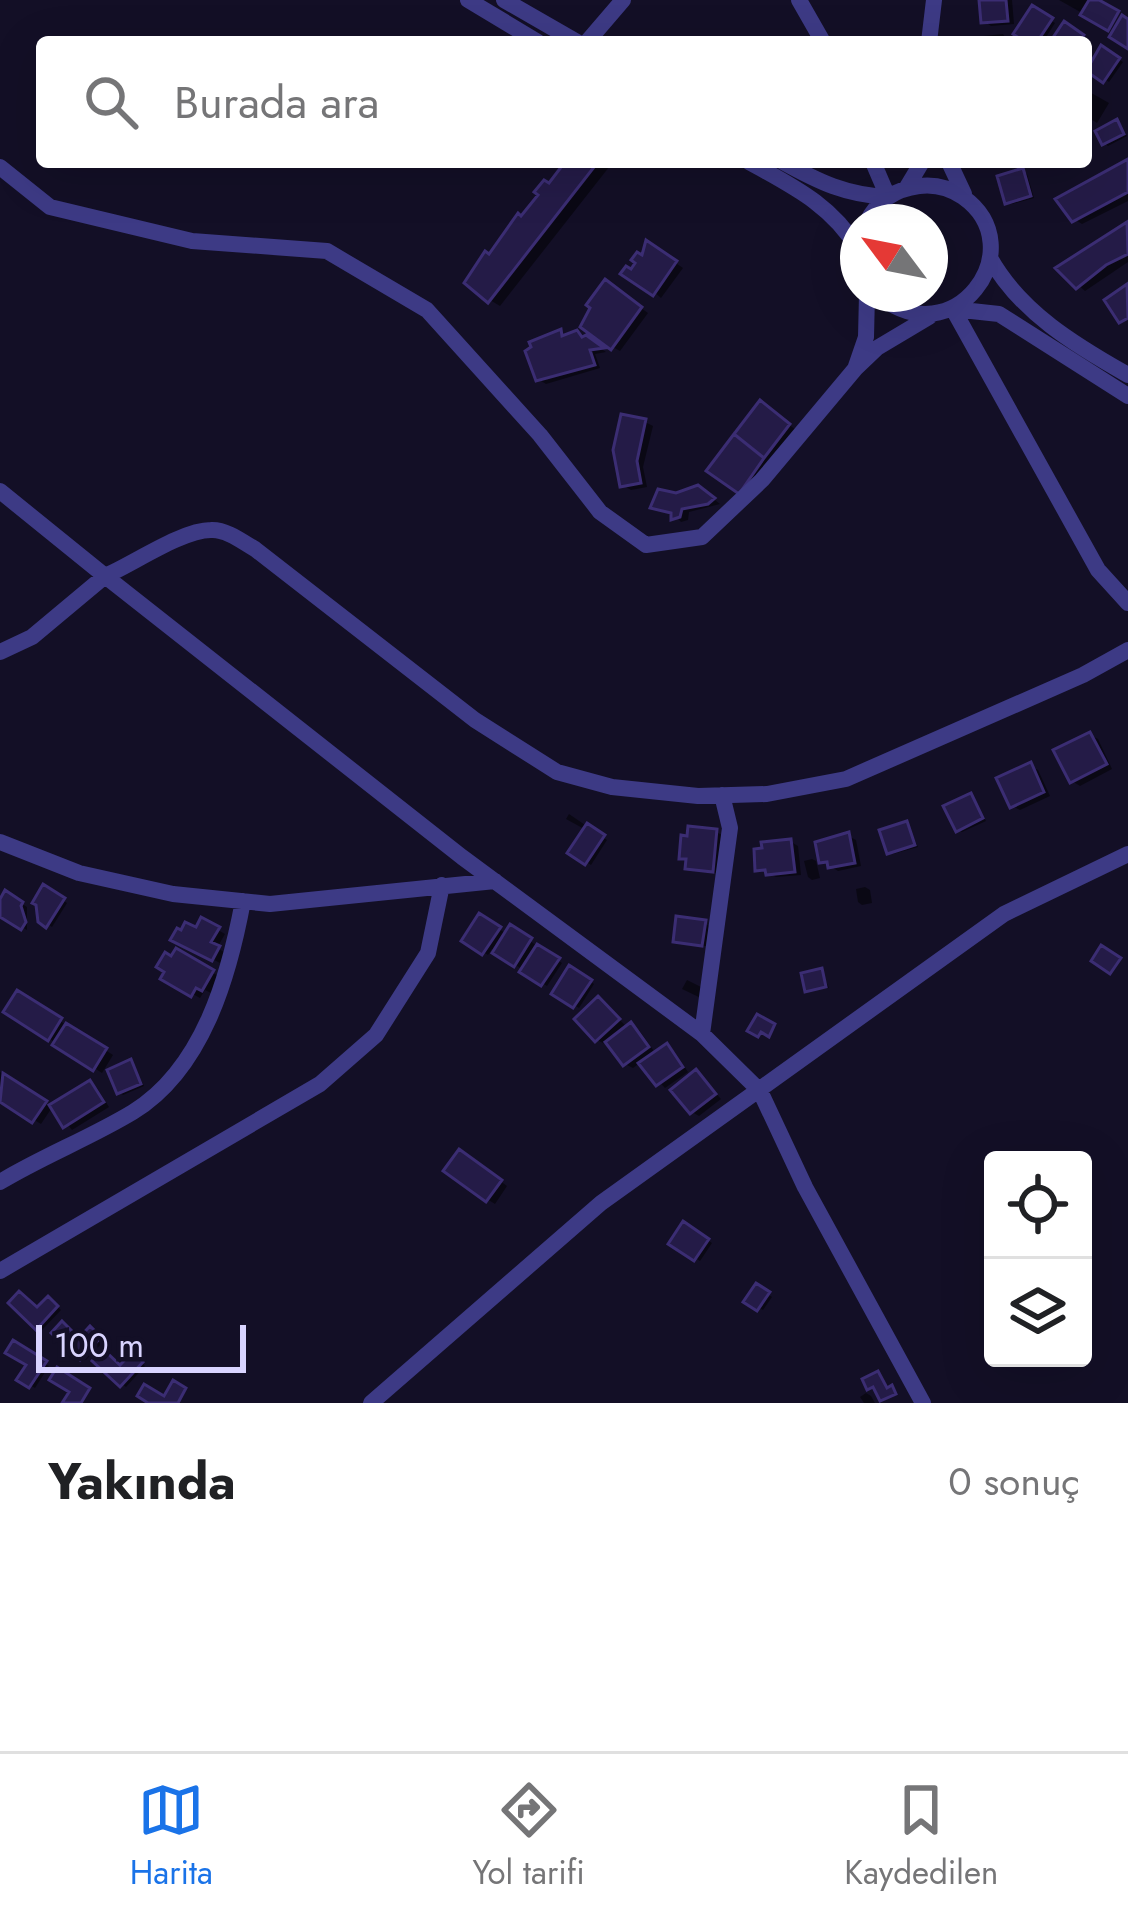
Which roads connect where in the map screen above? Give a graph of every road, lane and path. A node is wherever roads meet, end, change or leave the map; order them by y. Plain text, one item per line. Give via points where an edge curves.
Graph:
1 (468, 0) edge
2 (504, 0) edge
3 (623, 0) edge
4 (800, 0) edge
5 (934, 0) edge
6 (528, 36) edge
7 (567, 36) edge
8 (592, 36) edge
9 (820, 36) edge
10 (930, 36) edge
11 (0, 167) edge
12 (758, 168) edge
13 (794, 168) edge
14 (875, 168) edge
15 (918, 168) edge
16 (952, 168) edge
17 (907, 187) junction
18 (887, 197) junction
19 (968, 200) junction
20 (881, 204) edge
21 (840, 221) edge
22 (990, 258) junction
23 (953, 309) junction
24 (867, 312) edge
25 (906, 312) edge
26 (933, 315) junction
27 (855, 369) junction
28 (1128, 375) edge
29 (1128, 396) edge
30 (0, 491) edge
31 (105, 576) junction
32 (1128, 603) edge
33 (1128, 650) edge
34 (0, 652) edge
35 (722, 795) junction
36 (2, 847) edge
37 (1128, 854) edge
38 (495, 881) junction
39 (442, 885) junction
40 (243, 901) junction
41 (702, 1034) junction
42 (760, 1091) junction
43 (0, 1183) edge
44 (0, 1271) edge
45 (371, 1403) edge
46 (923, 1403) edge

1 - 6 street
2 - 7 street
3 - 8 street
4 - 9 street
5 - 10 street
11 - 27 street via 50,207 192,242 327,251 427,310 601,512 646,545 702,537
12 - 21 street
13 - 18 street via 829,187
14 - 18 street
15 - 17 street
16 - 19 street
17 - 18 street
17 - 19 street via 949,189
18 - 20 street
19 - 22 street via 989,237
22 - 23 street via 971,296
22 - 28 street via 1028,310
23 - 26 street
23 - 29 street via 999,314
23 - 32 street via 1098,570
24 - 27 street
25 - 26 street
26 - 27 street
30 - 31 street
31 - 34 street via 32,637
31 - 35 street via 211,530 233,536 475,720 557,772 612,787
31 - 38 street
33 - 35 street via 847,779
35 - 41 street via 730,828
36 - 40 street via 79,873
37 - 42 street via 1004,914
38 - 39 street
38 - 41 street
39 - 40 street
39 - 44 street via 428,953 376,1036 320,1084
40 - 43 street via 231,964 168,1082 136,1110
41 - 42 street
42 - 45 street via 601,1203
42 - 46 street

